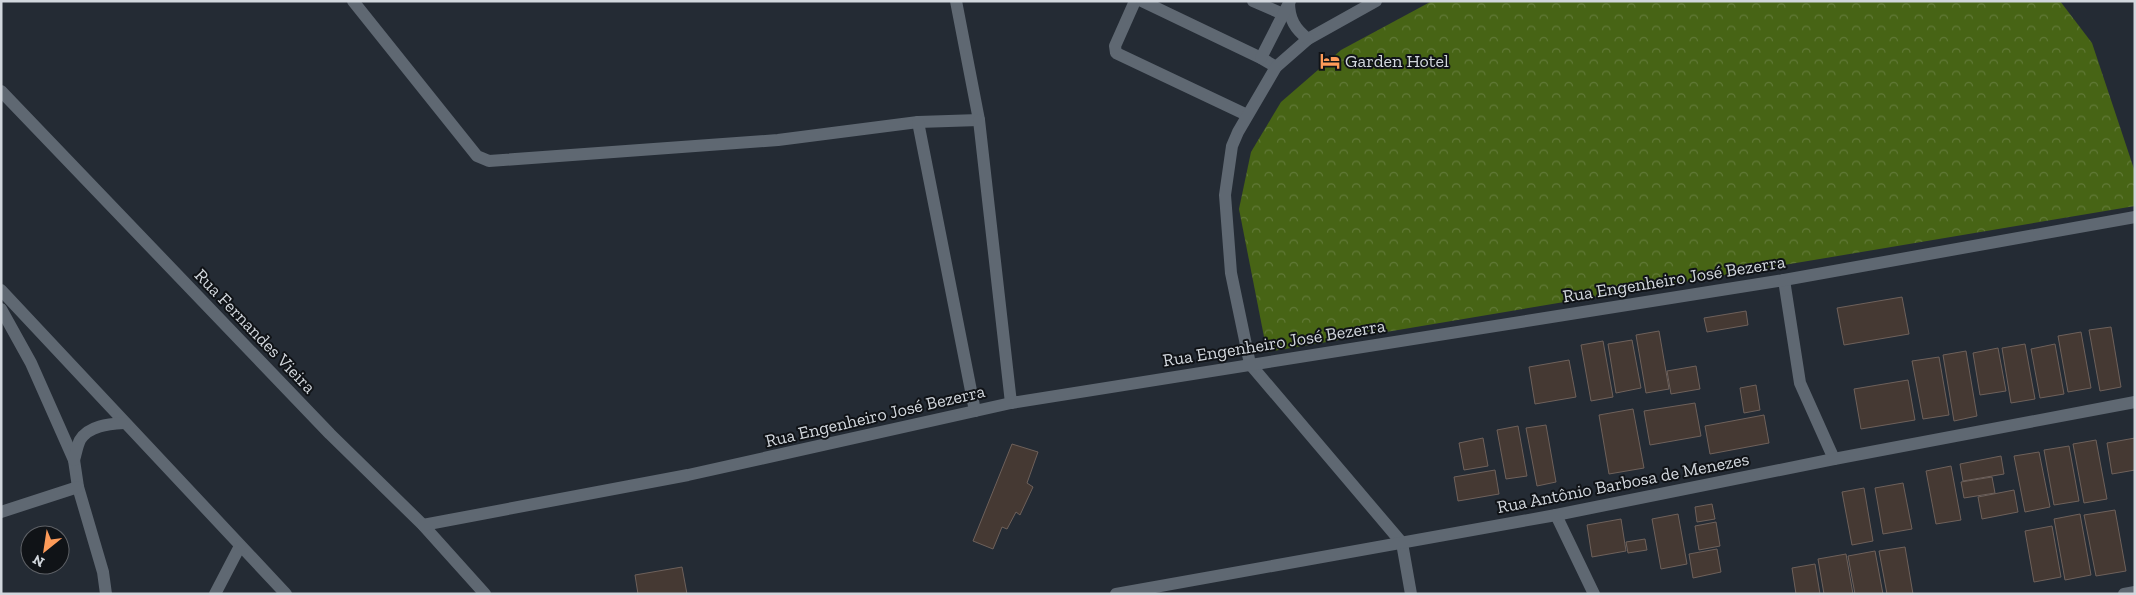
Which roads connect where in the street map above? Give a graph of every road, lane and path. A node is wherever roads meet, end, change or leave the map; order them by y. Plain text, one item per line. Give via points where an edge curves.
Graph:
1 (353, 1) edge
2 (956, 1) edge
3 (1135, 1) edge
4 (1142, 1) edge
5 (1253, 1) edge
6 (1376, 1) edge
7 (1290, 2) edge
8 (1283, 14) junction
9 (1308, 39) junction
10 (1261, 58) junction
11 (1276, 67) junction
12 (1, 91) edge
13 (1246, 115) junction
14 (979, 120) junction
15 (918, 122) junction
16 (2135, 217) edge
17 (1784, 280) junction
18 (1, 290) edge
19 (1, 309) edge
20 (1250, 364) junction
21 (2135, 402) edge
22 (1010, 403) junction
23 (975, 411) junction
24 (125, 422) junction
25 (1834, 459) junction
26 (74, 460) junction
27 (78, 487) junction
28 (1, 512) edge
29 (1556, 516) junction
30 (423, 525) junction
31 (1402, 543) junction
32 (240, 546) junction
33 (2135, 592) edge
34 (106, 594) edge
35 (215, 594) edge
36 (286, 594) edge
37 (485, 594) edge
38 (1116, 594) edge
39 (1411, 594) edge
40 (1594, 594) edge
41 (2124, 594) edge

1 - 15 street via 477,156 489,161 778,140
2 - 14 street
3 - 13 street via 1114,46 1116,53
4 - 10 street
5 - 8 street
6 - 9 street
7 - 8 street
7 - 9 street via 1297,32
8 - 10 street
9 - 11 street
10 - 11 street
11 - 13 street
12 - 30 street, Rua Fernandes Vieira via 330,434
13 - 20 street via 1232,146 1225,195 1231,273
14 - 15 street
14 - 22 street
15 - 23 street
16 - 17 street, Rua Engenheiro José Bezerra
17 - 20 street, Rua Engenheiro José Bezerra
17 - 25 street via 1800,383
18 - 24 street
19 - 26 street via 31,363
20 - 22 street, Rua Engenheiro José Bezerra
20 - 31 street
21 - 25 street, Rua Antônio Barbosa de Menezes
22 - 23 street, Rua Engenheiro José Bezerra
23 - 30 street, Rua Engenheiro José Bezerra via 688,475
24 - 26 street via 93,429 81,439
24 - 32 street
25 - 29 street, Rua Antônio Barbosa de Menezes
26 - 27 street
27 - 28 street
27 - 34 street via 103,572
29 - 31 street, Rua Antônio Barbosa de Menezes
29 - 40 street
30 - 37 street, Rua Fernandes Vieira
31 - 38 street, Rua Antônio Barbosa de Menezes
31 - 39 street
32 - 35 street
32 - 36 street
33 - 41 street

